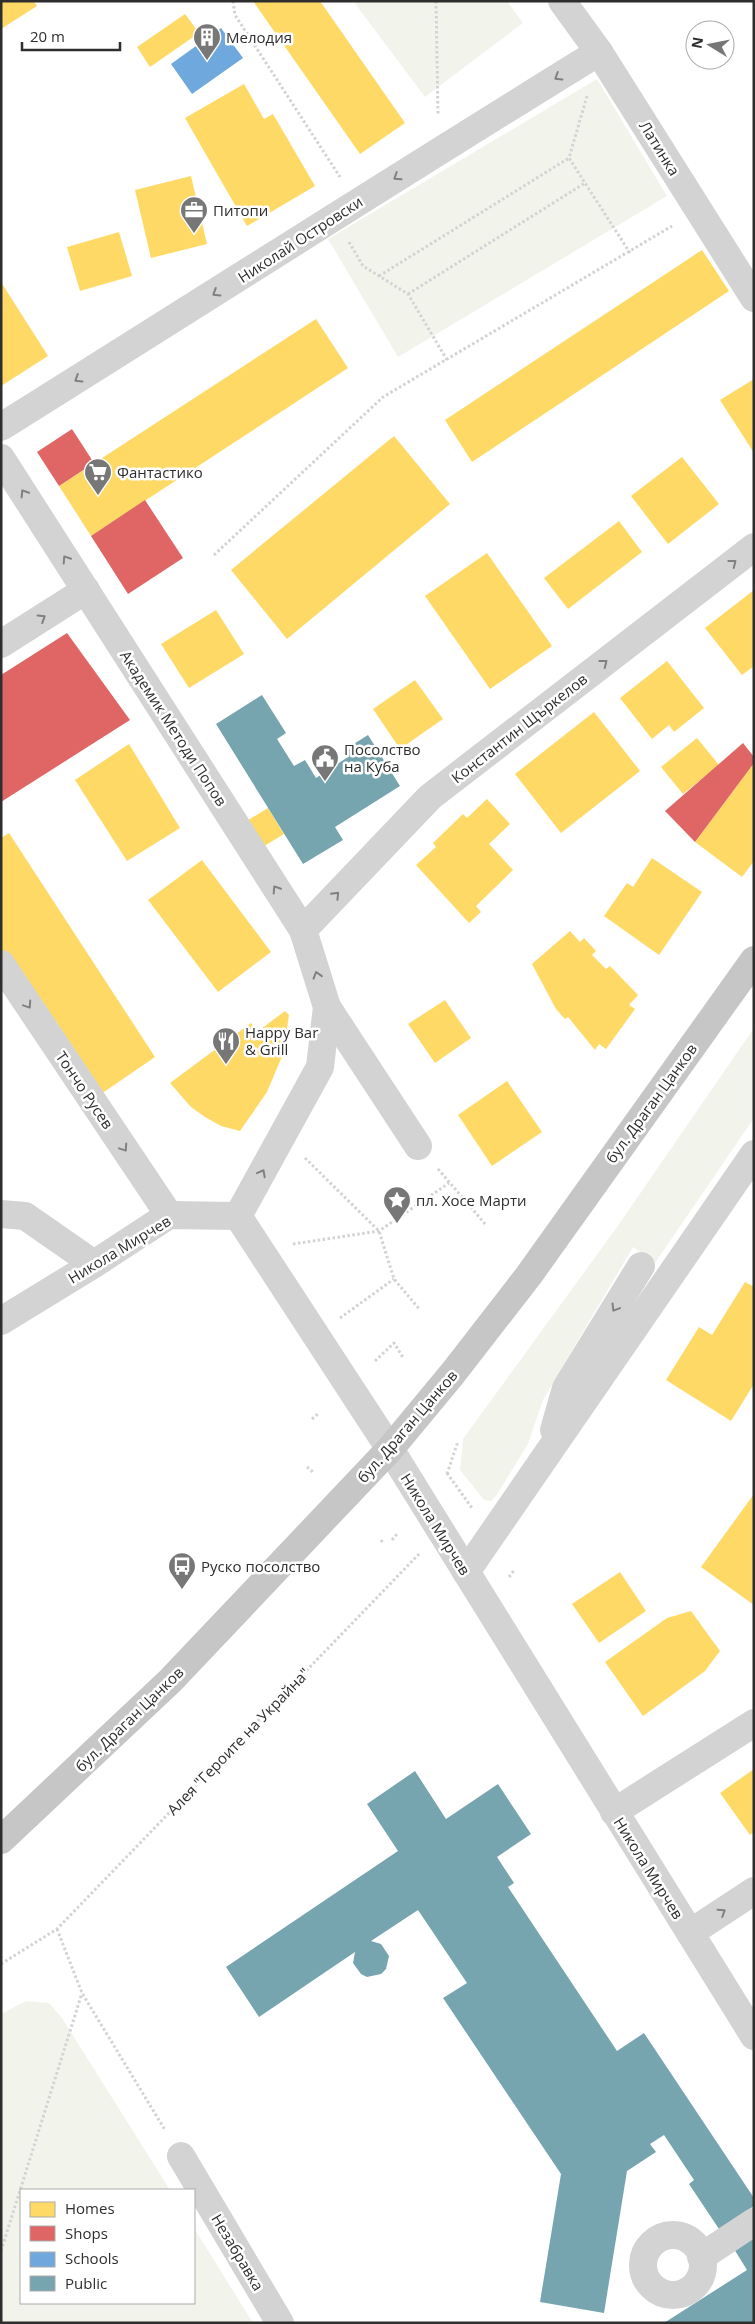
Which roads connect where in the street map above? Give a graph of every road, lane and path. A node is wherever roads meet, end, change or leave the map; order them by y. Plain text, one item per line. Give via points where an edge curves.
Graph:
1 (233, 1) edge
2 (436, 1) edge
3 (573, 5) edge
4 (599, 52) junction
5 (438, 150) junction
6 (570, 158) junction
7 (585, 183) junction
8 (346, 210) junction
9 (698, 210) junction
10 (630, 253) junction
11 (379, 276) junction
12 (408, 294) junction
13 (754, 298) edge
14 (446, 360) junction
15 (1, 427) edge
16 (1, 458) edge
17 (754, 547) edge
18 (214, 555) dead end
19 (86, 590) junction
20 (1, 644) edge
21 (303, 930) junction
22 (754, 960) edge
23 (1, 964) edge
24 (327, 1007) junction
25 (418, 1146) dead end
26 (311, 1164) dead end
27 (750, 1170) edge
28 (1, 1214) edge
29 (169, 1215) junction
30 (238, 1216) junction
31 (486, 1225) dead end
32 (379, 1231) junction
33 (260, 1249) junction
34 (94, 1264) junction
35 (640, 1266) dead end
36 (394, 1279) junction
37 (420, 1310) dead end
38 (1, 1321) edge
39 (315, 1335) junction
40 (404, 1360) dead end
41 (376, 1361) dead end
42 (318, 1413) dead end
43 (312, 1419) dead end
44 (456, 1442) dead end
45 (390, 1449) junction
46 (547, 1454) junction
47 (307, 1467) dead end
48 (314, 1473) dead end
49 (448, 1473) junction
50 (443, 1478) dead end
51 (475, 1511) dead end
52 (397, 1534) dead end
53 (392, 1540) dead end
54 (419, 1553) dead end
55 (515, 1569) dead end
56 (466, 1572) junction
57 (509, 1578) dead end
58 (754, 1723) edge
59 (614, 1812) junction
60 (1, 1840) edge
61 (754, 1891) edge
62 (57, 1929) junction
63 (690, 1933) junction
64 (1, 1964) edge
65 (82, 1993) junction
66 (754, 2036) edge
67 (181, 2156) joint
68 (20, 2189) edge
69 (20, 2190) edge
70 (754, 2222) edge
71 (1, 2251) edge
72 (701, 2257) dead end
73 (280, 2323) edge

1 - 8 path via 235,14
2 - 5 path
3 - 4 street, Латинка
4 -> 5 street, Николай Островски
4 - 6 path
4 - 9 street, Латинка
5 -> 8 street, Николай Островски
6 - 7 path
6 - 11 path
7 - 10 path
7 - 12 path
8 - 11 path via 363,266
8 -> 15 street, Николай Островски
9 - 10 path
9 - 13 street, Латинка
10 - 14 path
11 - 12 path
12 - 14 path
14 - 18 path via 383,397
19 -> 16 street, Академик Методи Попов
21 -> 17 street, Константин Щъркелов via 430,796
20 -> 19 street
21 -> 19 street, Академик Методи Попов
24 -> 21 street, Академик Методи Попов
22 - 45 main road, бул. Драган Цанков via 529,1275
23 -> 29 street, Тончо Русев
24 - 25 street, Академик Методи Попов
30 -> 24 street, Академик Методи Попов via 320,1067
26 - 32 path
27 - 46 street
28 - 34 street via 25,1216
29 - 30 street, Никола Мирчев
29 - 34 street, Никола Мирчев
30 - 33 street, Никола Мирчев
31 - 32 path via 449,1182
32 - 33 path
32 - 36 path
33 - 39 street, Никола Мирчев
34 - 38 street, Никола Мирчев
35 -> 46 street via 566,1388
36 - 37 path
36 - 39 path
39 - 45 street, Никола Мирчев
40 - 41 path via 394,1344
42 - 43 path
44 - 49 path
45 - 56 street, Никола Мирчев
45 - 60 main road, бул. Драган Цанков via 170,1681
46 - 56 street
47 - 48 path
49 - 50 path
49 - 51 path
52 - 53 path
54 - 62 path, Алея "Героите на Украйна"
55 - 57 path
56 - 59 street, Никола Мирчев
58 - 59 street
59 - 63 street, Никола Мирчев
63 -> 61 street
62 - 64 path, Алея "Героите на Украйна"
62 - 65 path
63 - 66 street, Никола Мирчев
65 - 67 path
65 - 68 path
67 - 73 street, Незабравка
69 - 71 path
70 - 72 street

